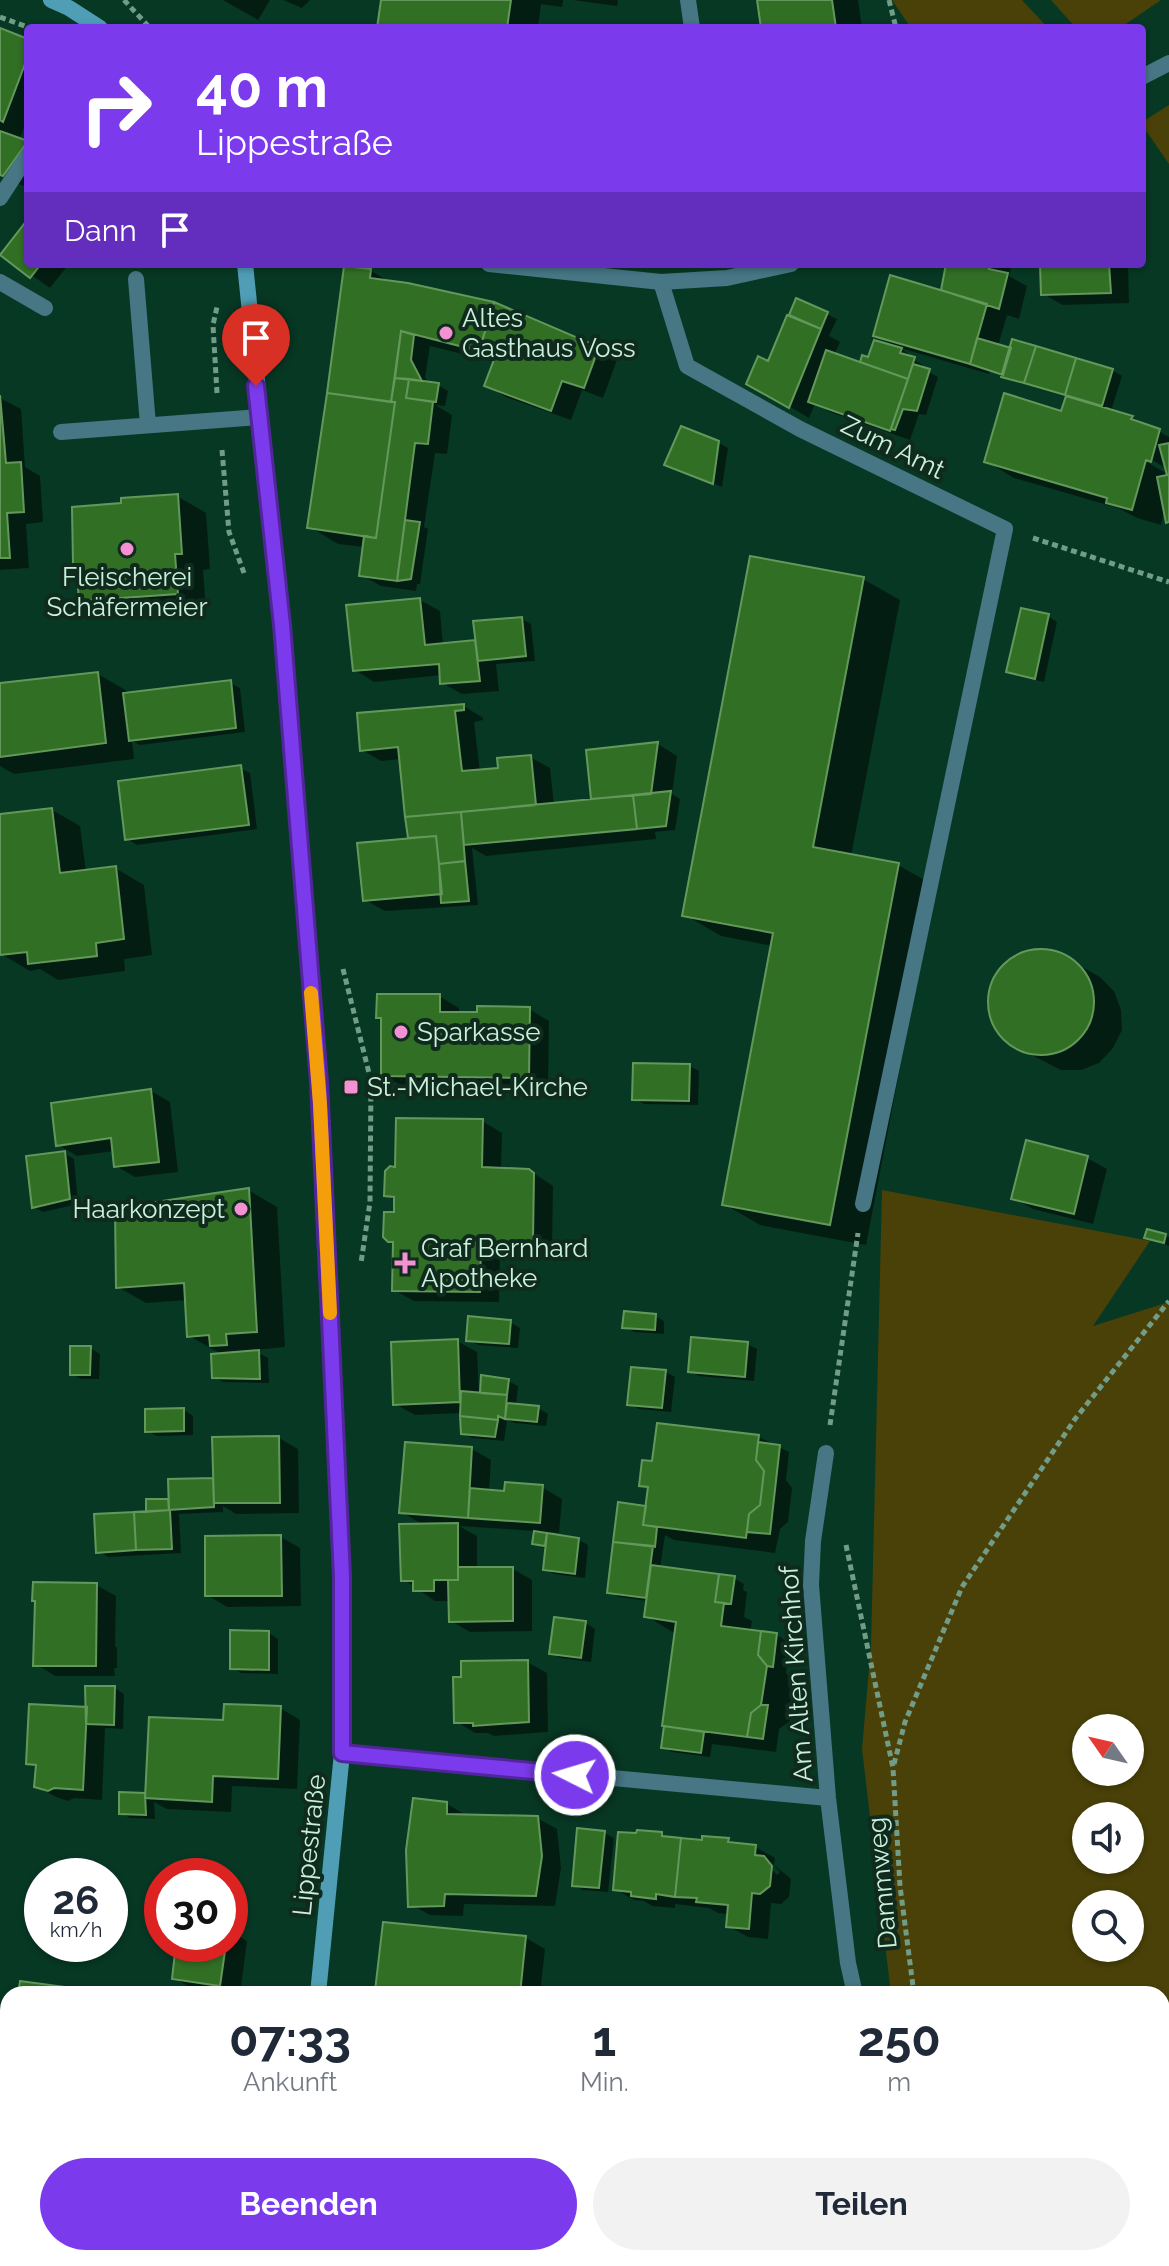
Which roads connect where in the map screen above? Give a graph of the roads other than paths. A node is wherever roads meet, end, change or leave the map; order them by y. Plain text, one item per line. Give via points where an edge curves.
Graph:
1 (51, 0) edge
2 (688, 0) edge
3 (94, 24) edge
4 (691, 24) edge
5 (1169, 63) edge
6 (1146, 75) edge
7 (24, 161) edge
8 (0, 198) edge
9 (245, 268) edge
10 (527, 268) edge
11 (754, 268) edge
12 (726, 271) edge
13 (136, 279) dead end
14 (0, 282) edge
15 (661, 282) junction
16 (45, 308) dead end
17 (258, 417) junction
18 (148, 425) junction
19 (61, 432) dead end
20 (863, 1204) dead end
21 (826, 1453) dead end
22 (342, 1753) junction
23 (828, 1798) junction
24 (319, 1986) edge
25 (853, 1986) edge

1 - 3 main road
2 - 4 street
5 - 6 street
7 - 8 street
9 - 17 main road, Lippestraße
10 - 15 street
11 - 12 street
12 - 15 street
13 - 18 street
14 - 16 street
15 - 20 street, Zum Amt via 687,366 800,429 1005,529
17 - 18 street
17 - 22 main road, Lippestraße via 282,625 319,1082 342,1577
18 - 19 street
21 - 23 street, Am Alten Kirchhof via 811,1585
22 - 23 street, Am Alten Kirchhof
22 - 24 main road, Lippestraße
23 - 25 street, Am Alten Kirchhof

